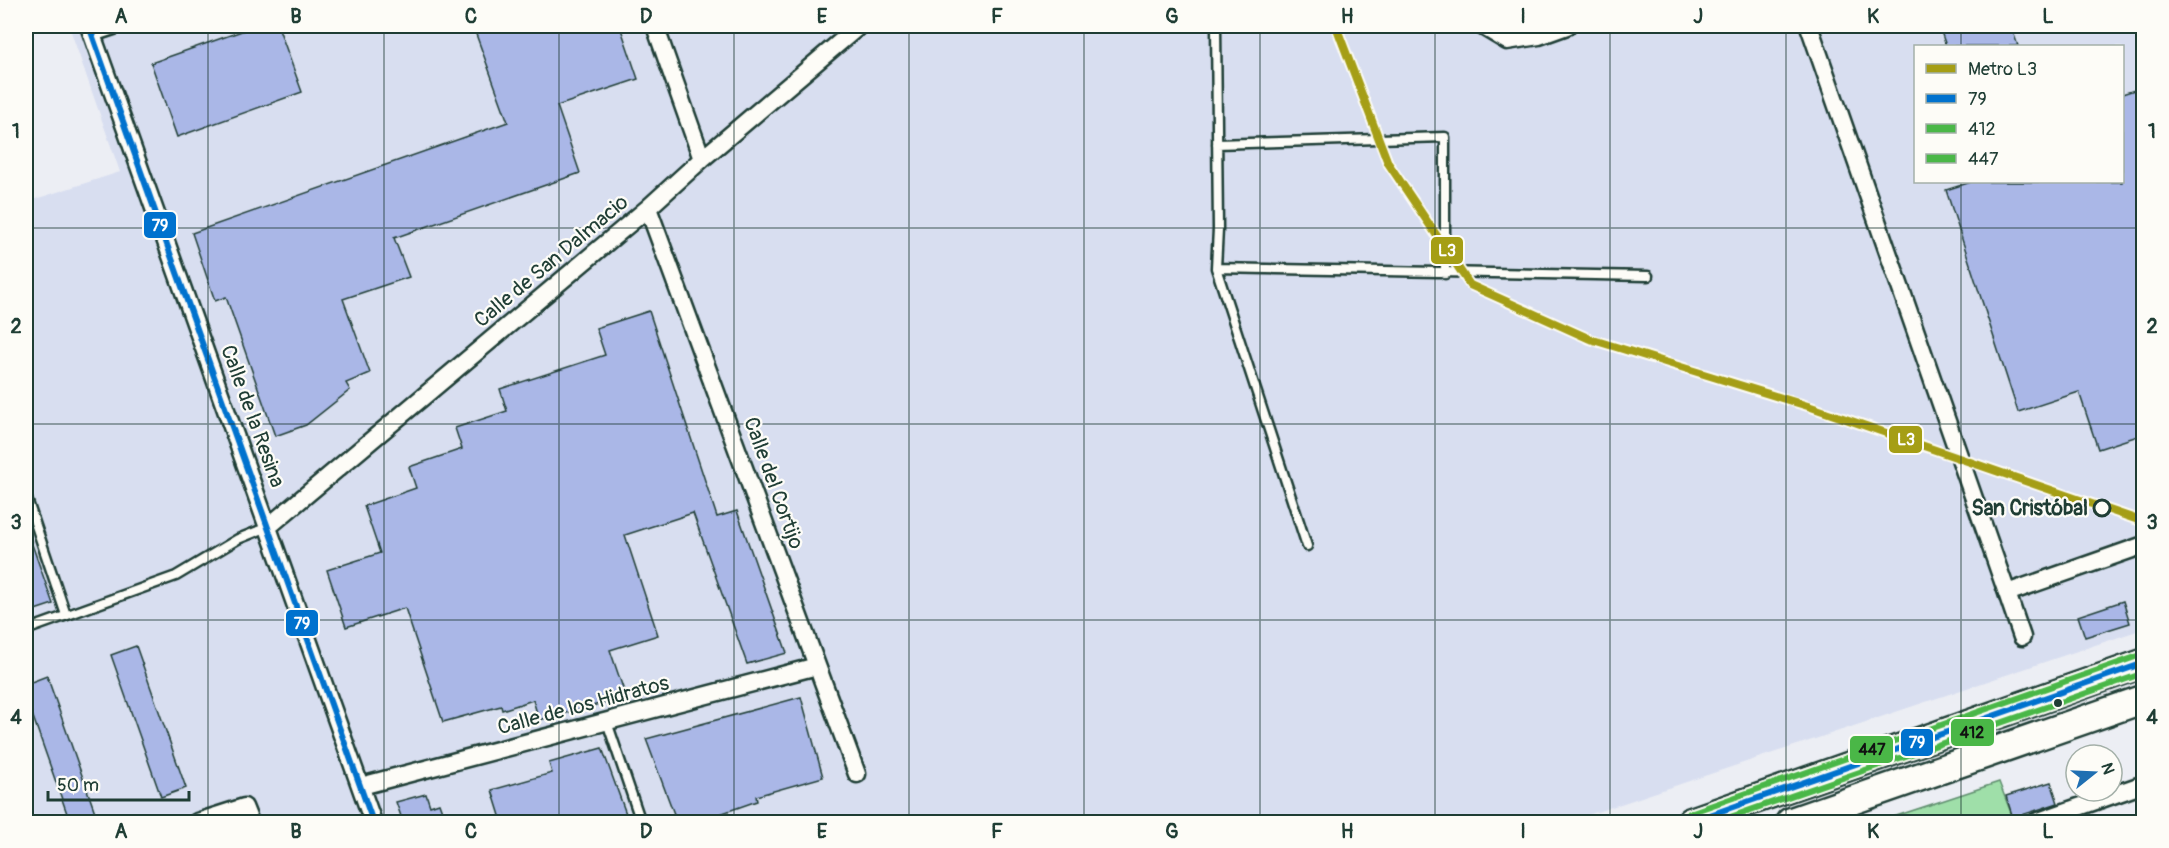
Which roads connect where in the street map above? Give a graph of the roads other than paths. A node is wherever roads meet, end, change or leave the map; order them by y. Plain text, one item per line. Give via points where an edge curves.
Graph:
1 (126, 26) edge
2 (655, 26) edge
3 (859, 26) edge
4 (1216, 26) edge
5 (1482, 26) edge
6 (1566, 26) edge
7 (1809, 26) edge
8 (91, 31) edge
9 (1216, 144) junction
10 (702, 159) junction
11 (648, 208) junction
12 (1216, 268) junction
13 (1445, 274) junction
14 (1648, 276) dead end
15 (26, 496) edge
16 (268, 527) junction
17 (2144, 545) edge
18 (1307, 546) dead end
19 (2007, 593) junction
20 (66, 615) junction
21 (26, 630) edge
22 (2022, 637) dead end
23 (2144, 663) edge
24 (817, 666) junction
25 (2144, 699) edge
26 (2144, 705) edge
27 (2115, 710) junction
28 (607, 722) junction
29 (857, 774) dead end
30 (2144, 784) edge
31 (361, 786) junction
32 (247, 814) edge
33 (197, 822) edge
34 (373, 822) edge
35 (641, 822) edge
36 (1690, 822) edge
37 (1790, 822) edge
38 (2036, 822) edge

1 - 8 lane
2 - 10 street
3 - 10 street, Calle de San Dalmacio
4 - 9 lane
5 - 6 street via 1507,41 1539,36
7 - 19 street
8 - 16 street, Calle de la Resina
9 - 12 lane
9 - 13 lane via 1445,137
10 - 11 street, Calle de San Dalmacio
11 - 16 street, Calle de San Dalmacio
11 - 24 street, Calle del Cortijo
12 - 13 lane
12 - 18 lane
13 - 14 lane
15 - 20 lane
16 - 20 lane via 238,539 176,576
16 - 31 street, Calle de la Resina
17 - 19 street
19 - 22 street
20 - 21 lane
23 - 36 main road
24 - 28 street, Calle de los Hidratos
24 - 29 street, Calle del Cortijo
25 - 27 main road
26 - 27 street
27 - 37 main road
28 - 31 street, Calle de los Hidratos
28 - 35 lane
30 - 38 street
31 - 34 street, Calle de la Resina
32 - 33 street

